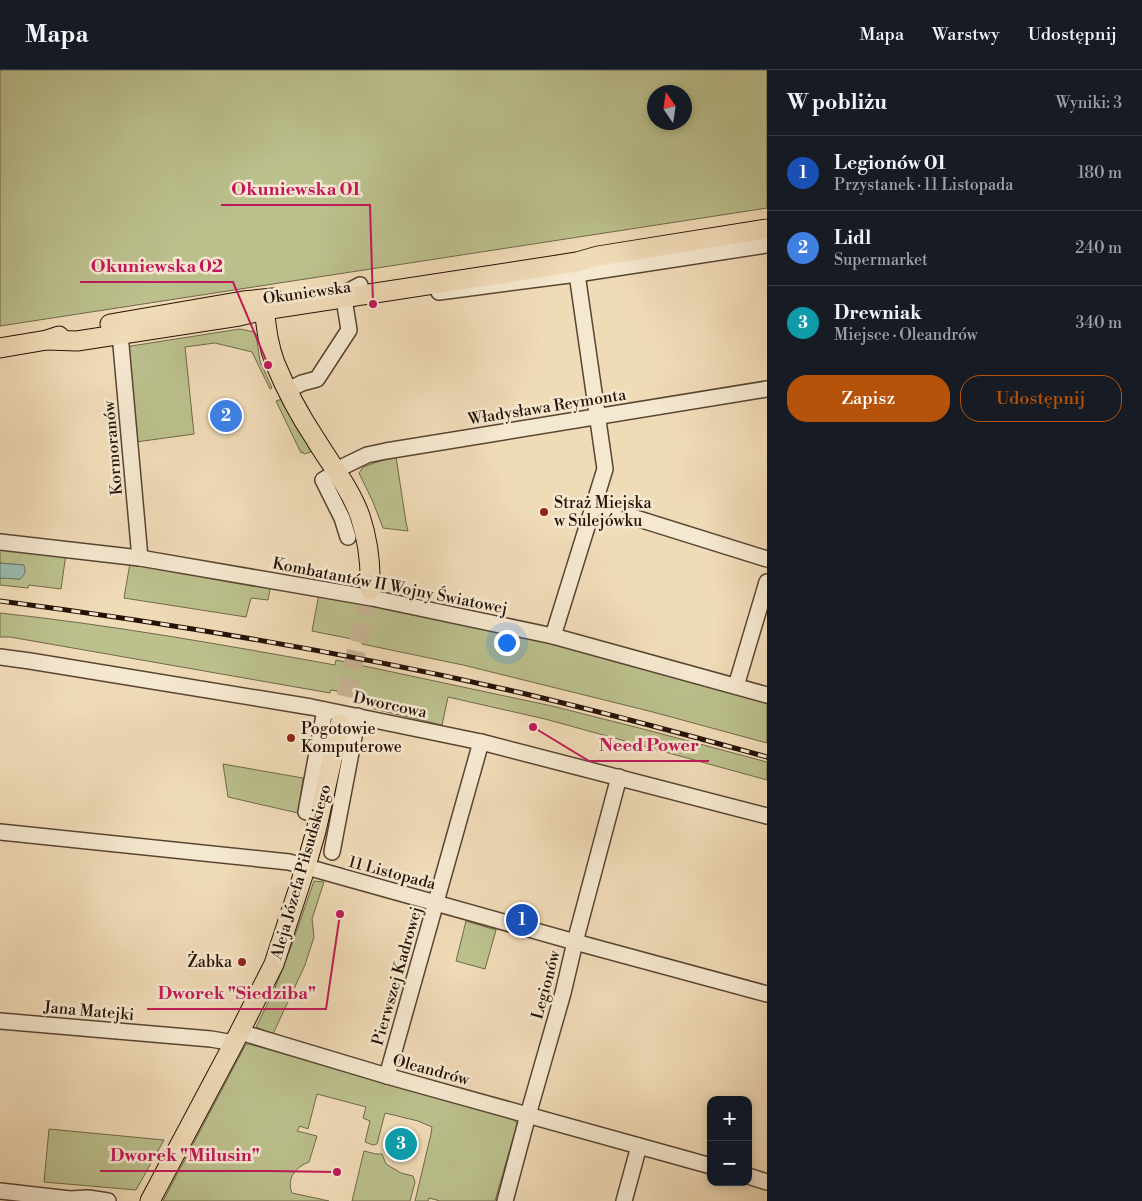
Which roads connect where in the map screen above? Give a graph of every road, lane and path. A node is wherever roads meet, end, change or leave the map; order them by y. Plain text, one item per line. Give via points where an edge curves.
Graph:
1 (767, 229) edge
2 (767, 245) edge
3 (598, 256) junction
4 (577, 274) junction
5 (360, 285) junction
6 (393, 291) junction
7 (344, 299) junction
8 (264, 305) junction
9 (120, 334) junction
10 (47, 340) junction
11 (0, 348) edge
12 (767, 389) edge
13 (288, 390) junction
14 (598, 417) junction
15 (336, 471) junction
16 (594, 505) junction
17 (348, 537) dead end
18 (1, 538) edge
19 (140, 558) junction
20 (767, 559) edge
21 (767, 584) edge
22 (370, 590) tunnel mouth
23 (553, 636) junction
24 (0, 657) edge
25 (736, 686) junction
26 (767, 694) edge
27 (326, 710) junction
28 (358, 716) junction
29 (340, 724) tunnel mouth
30 (481, 742) junction
31 (619, 777) junction
32 (306, 812) dead end
33 (767, 816) edge
34 (0, 832) edge
35 (332, 852) dead end
36 (306, 866) junction
37 (436, 903) junction
38 (575, 942) junction
39 (767, 994) edge
40 (0, 1021) edge
41 (240, 1037) junction
42 (387, 1076) junction
43 (528, 1115) junction
44 (639, 1146) junction
45 (707, 1165) edge
46 (752, 1177) edge
47 (767, 1182) edge
48 (0, 1191) edge
49 (72, 1200) edge
50 (108, 1201) edge
51 (150, 1201) edge
52 (505, 1201) edge
53 (624, 1201) edge

1 - 3 main road, Okuniewska
2 - 4 street, Okuniewska
3 - 5 main road, Okuniewska via 476,265
3 - 6 main road, Okuniewska
4 - 6 street, Okuniewska via 435,293
4 - 14 street
5 - 7 street
5 - 8 main road, Okuniewska
6 - 7 main road, Okuniewska
7 - 8 main road, Okuniewska
7 - 13 street via 349,330 317,378
8 - 9 main road, Okuniewska via 239,316
8 - 10 main road, Okuniewska via 243,301 76,331
8 - 13 main road via 269,344
9 - 10 main road, Okuniewska via 77,341
9 - 19 street, Kormoranów
10 - 11 main road, Okuniewska
12 - 14 street, Władysława Reymonta
13 - 15 main road
14 - 15 street, Władysława Reymonta via 386,451 367,455
14 - 16 street via 605,469
15 - 17 street via 323,480
15 - 22 main road via 351,496 365,532
16 - 20 street
16 - 23 street
18 - 19 street, Kombatantów II Wojny Światowej
19 - 23 street, Kombatantów II Wojny Światowej via 372,598
21 - 25 street
23 - 25 street, Kombatantów II Wojny Światowej
24 - 27 street, Dworcowa
25 - 26 street, Kombatantów II Wojny Światowej
27 - 28 street, Dworcowa
27 - 32 street, Aleja Józefa Piłsudskiego
28 - 30 street, Dworcowa
28 - 35 street, Aleja Józefa Piłsudskiego
29 - 36 main road, Aleja Józefa Piłsudskiego
30 - 31 street, Dworcowa
30 - 37 street, Pierwszej Kadrowej
31 - 33 street, Dworcowa
31 - 38 street, Legionów
34 - 36 street, 11 Listopada via 275,860
36 - 37 street, 11 Listopada
36 - 41 main road, Aleja Józefa Piłsudskiego via 274,964
37 - 38 street, 11 Listopada
37 - 42 street, Pierwszej Kadrowej
38 - 39 street, 11 Listopada
38 - 43 street, Legionów
40 - 41 street, Jana Matejki via 211,1039
41 - 42 street, Oleandrów
41 - 51 main road, Aleja Józefa Piłsudskiego
42 - 43 street, Oleandrów
43 - 44 street, Oleandrów
43 - 52 street, Legionów
44 - 45 street, Oleandrów
44 - 53 street
46 - 47 street
48 - 49 street
49 - 50 street

